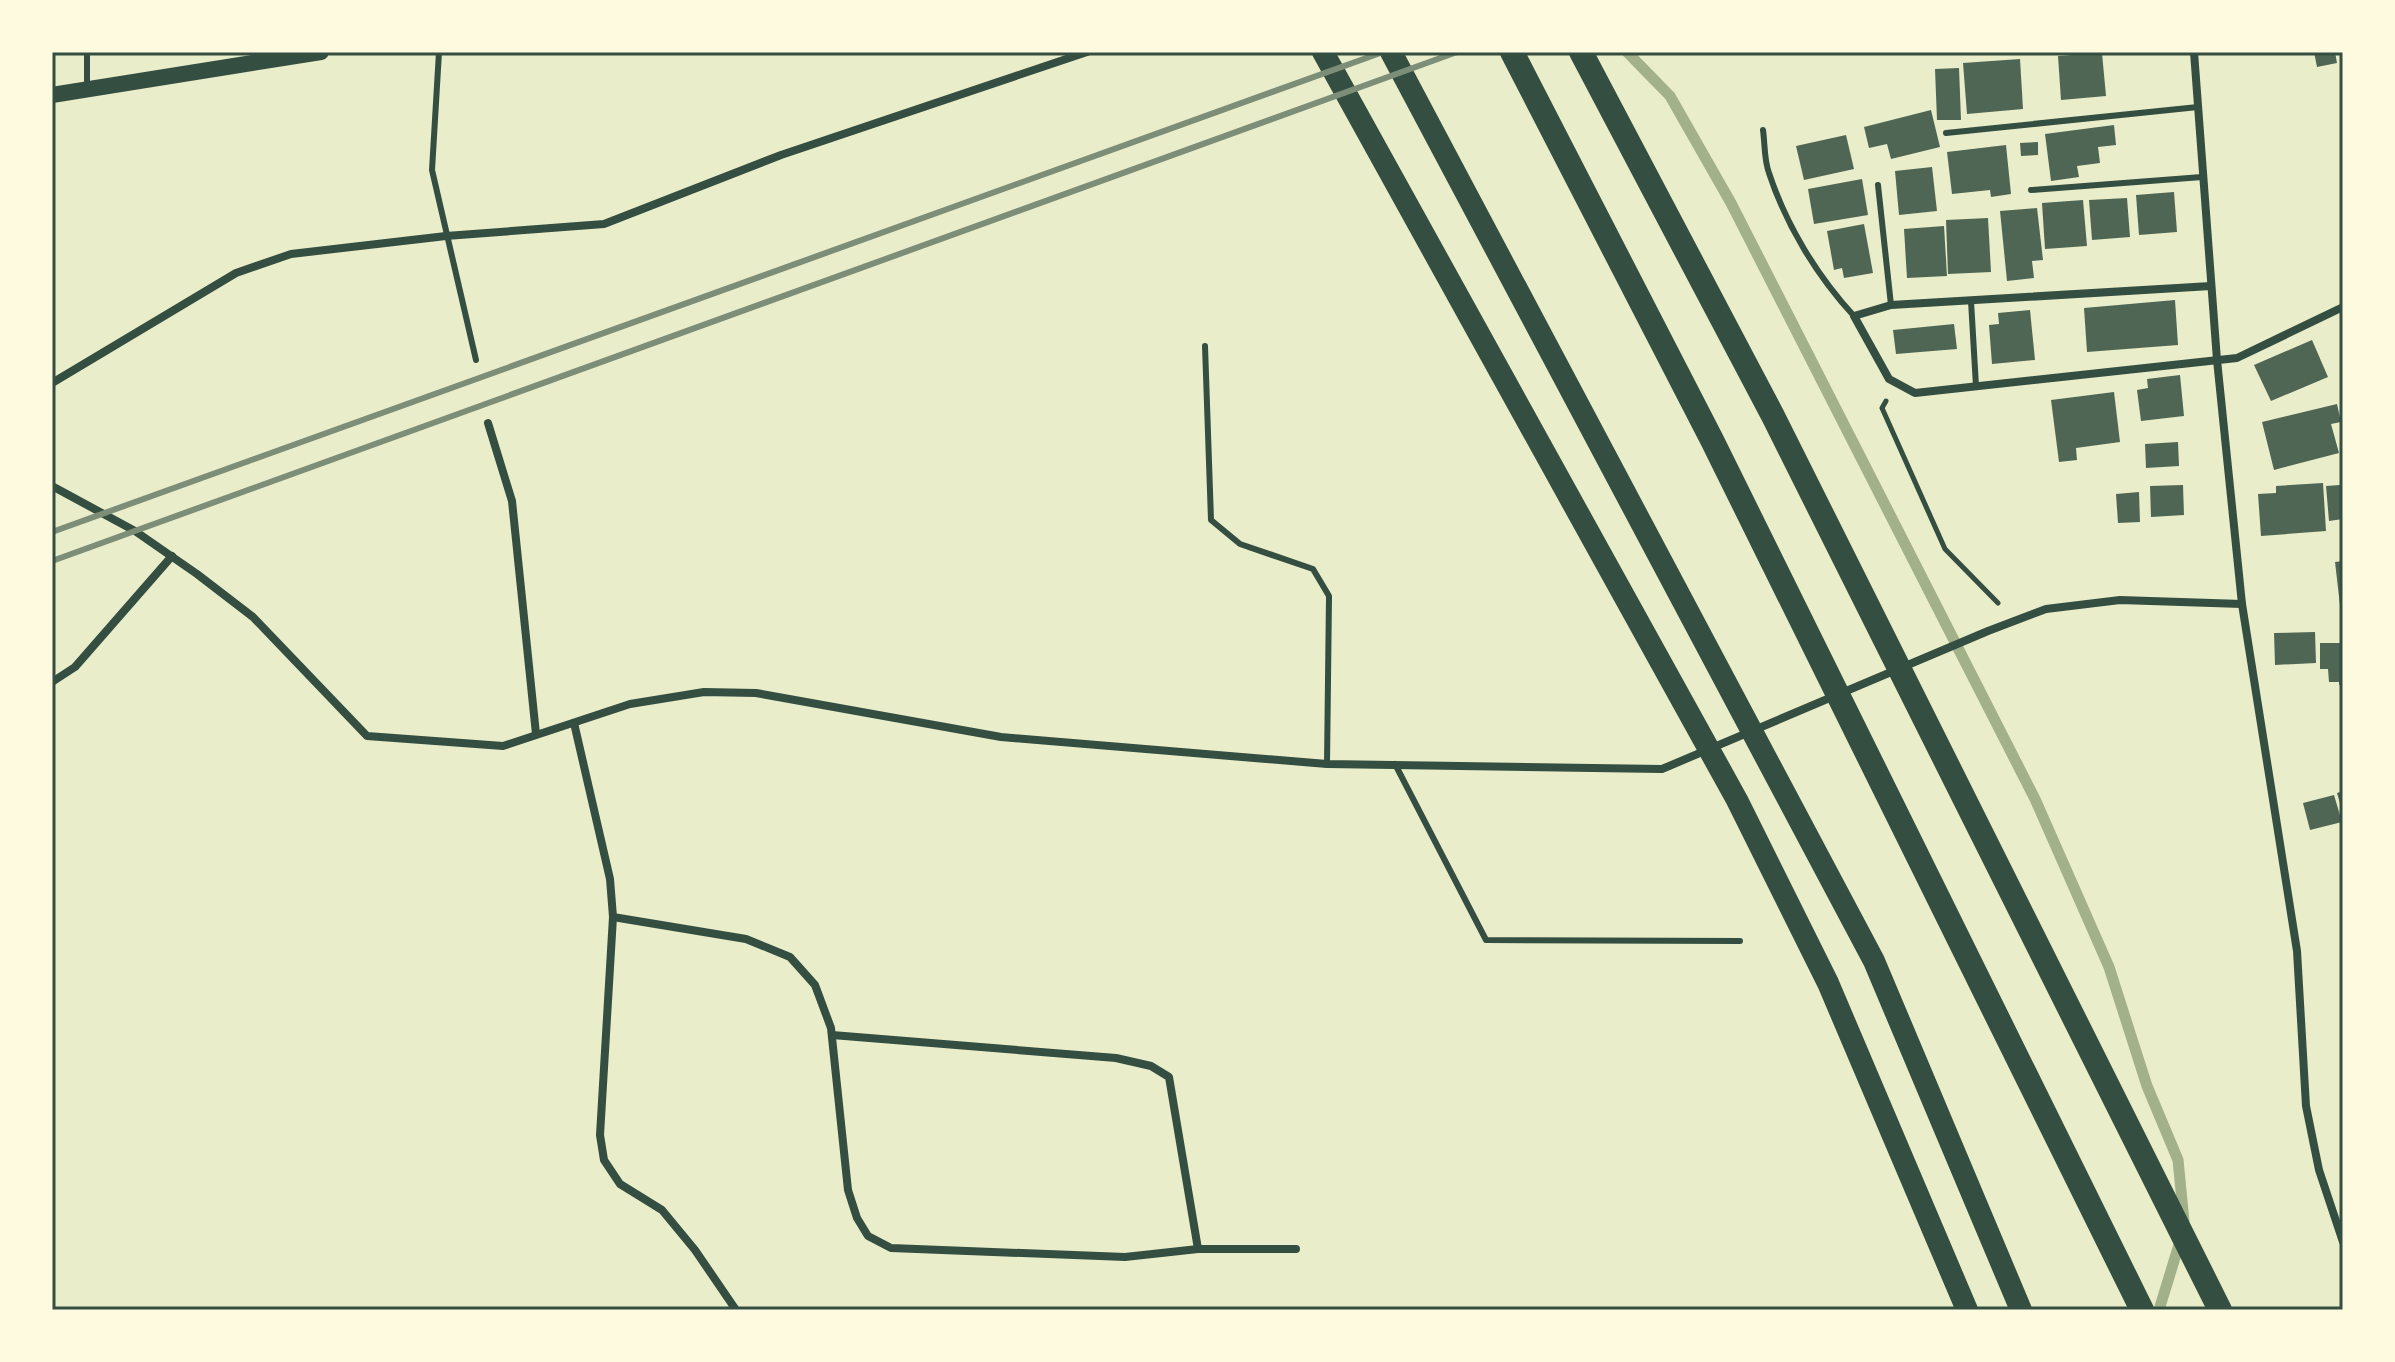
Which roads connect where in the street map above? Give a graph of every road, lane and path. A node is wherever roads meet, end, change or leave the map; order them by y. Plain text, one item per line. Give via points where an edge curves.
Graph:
1 (87, 52) edge
2 (321, 52) edge
3 (439, 52) edge
4 (1087, 52) edge
5 (1323, 52) edge
6 (1391, 52) edge
7 (1512, 52) edge
8 (1581, 52) edge
9 (2194, 52) edge
10 (87, 90) junction
11 (52, 95) edge
12 (2198, 107) junction
13 (1763, 130) dead end
14 (1946, 133) dead end
15 (2202, 177) junction
16 (1878, 185) dead end
17 (2031, 190) dead end
18 (446, 236) junction
19 (2211, 286) junction
20 (1971, 301) junction
21 (1891, 305) junction
22 (2343, 307) edge
23 (1854, 316) junction
24 (1205, 346) dead end
25 (476, 360) dead end
26 (2217, 360) junction
27 (52, 383) edge
28 (1896, 384) junction
29 (1976, 386) junction
30 (488, 423) dead end
31 (52, 486) edge
32 (172, 556) junction
33 (2242, 604) junction
34 (2015, 621) junction
35 (52, 682) edge
36 (574, 723) junction
37 (536, 734) junction
38 (1327, 764) junction
39 (1395, 764) junction
40 (613, 917) junction
41 (1740, 941) dead end
42 (832, 1035) junction
43 (2343, 1242) edge
44 (1198, 1249) junction
45 (1296, 1249) dead end
46 (736, 1310) edge
47 (1967, 1310) edge
48 (2021, 1310) edge
49 (2142, 1310) edge
50 (2220, 1310) edge

1 - 10 lane
2 - 10 main road
3 - 18 lane via 432,170
4 - 18 street via 781,155 604,224
5 - 47 highway via 1737,800 1828,983
6 - 48 highway via 1874,961
7 - 49 highway via 1712,440
8 - 50 highway via 1773,416
9 - 12 street
10 - 11 main road
12 - 14 lane
12 - 15 street
13 - 23 lane via 1768,171 1794,231
15 - 17 lane
15 - 19 street
16 - 21 lane
18 - 25 lane
18 - 27 street via 291,254 236,273
19 - 20 street
19 - 26 street
20 - 21 street
20 - 29 lane
21 - 23 street
22 - 26 street via 2237,358
23 - 28 street
24 - 38 lane via 1211,520 1240,544 1313,569 1329,596
26 - 29 street
26 - 33 street
28 - 29 street via 1915,393
28 - 34 path via 1882,408 1945,549
30 - 37 street via 512,501
31 - 32 street
32 - 35 street via 75,667
32 - 37 street via 253,617 367,736 503,746
33 - 34 street via 2120,600 2046,609
33 - 43 street via 2297,951 2306,1106 2319,1170
34 - 39 street via 1662,769
36 - 37 street
36 - 38 street via 630,704 689,694 756,693 1001,737
36 - 40 street via 610,879
38 - 39 street
39 - 41 lane via 1486,940
40 - 42 street via 746,939 790,957 815,985
40 - 46 street via 600,1135 604,1160 620,1184 662,1210
42 - 44 street via 1116,1058 1151,1066 1169,1077
42 - 44 street via 848,1190 868,1236 891,1248 1125,1257
44 - 45 street

